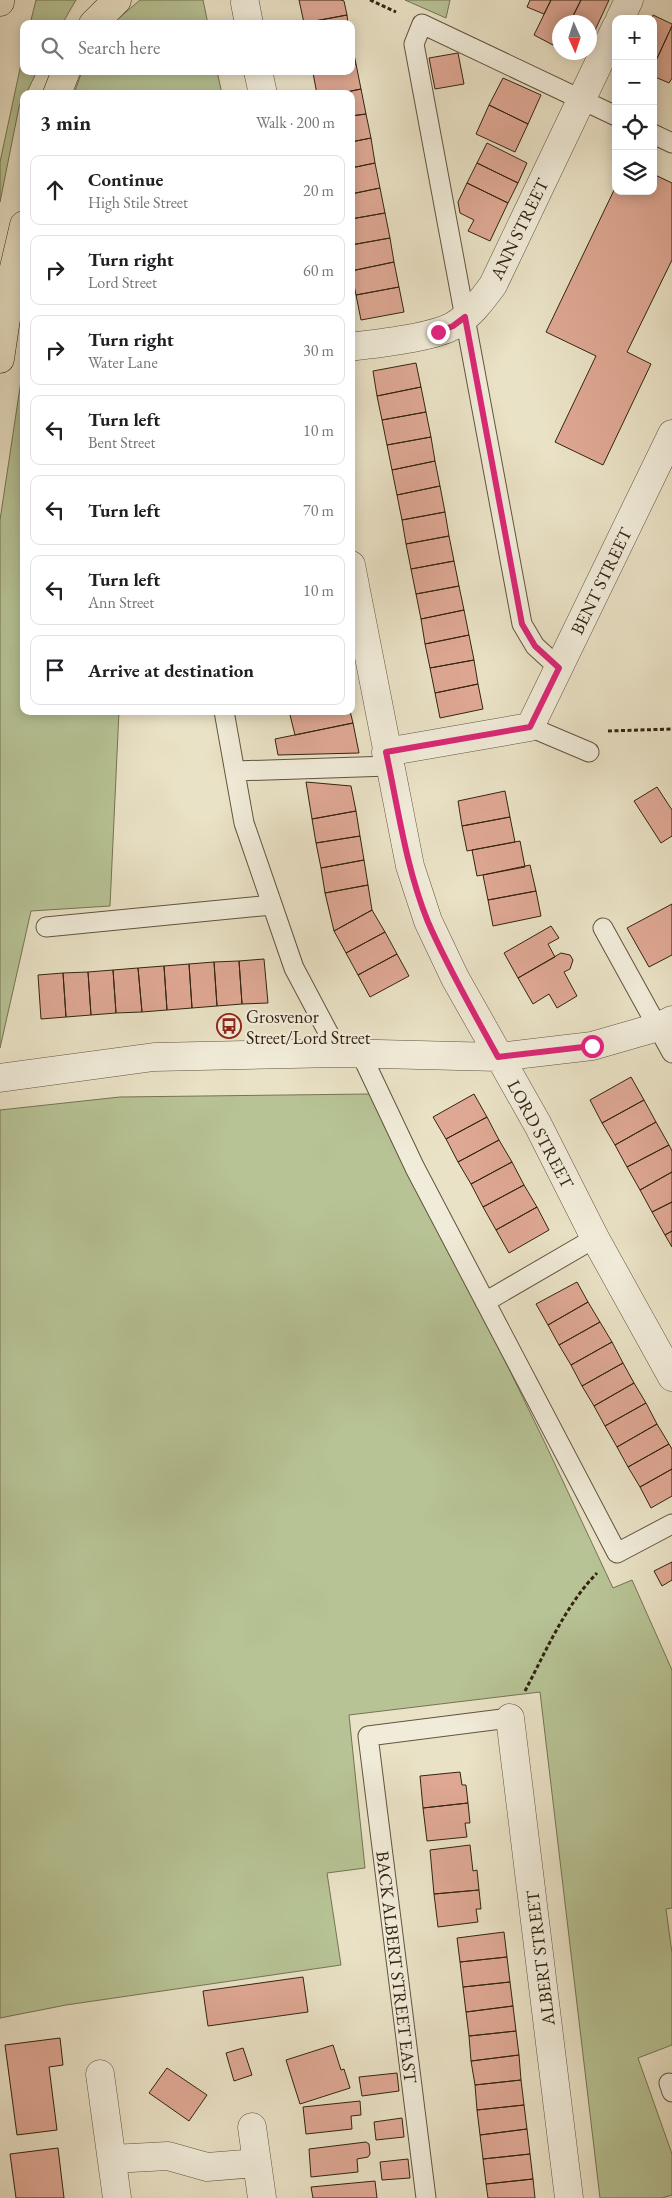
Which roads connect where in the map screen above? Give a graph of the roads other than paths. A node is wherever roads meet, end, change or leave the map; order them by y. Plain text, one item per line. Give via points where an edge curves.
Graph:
1 (117, 0) edge
2 (629, 0) edge
3 (622, 15) edge
4 (97, 20) edge
5 (612, 35) edge
6 (64, 75) edge
7 (259, 75) edge
8 (59, 90) edge
9 (262, 90) edge
10 (581, 99) junction
11 (612, 114) edge
12 (657, 136) edge
13 (672, 143) edge
14 (20, 242) edge
15 (465, 317) junction
16 (355, 346) edge
17 (0, 359) edge
18 (672, 434) edge
19 (355, 586) edge
20 (559, 668) junction
21 (225, 715) edge
22 (530, 727) junction
23 (589, 752) dead end
24 (388, 759) junction
25 (235, 771) junction
26 (272, 904) junction
27 (46, 927) dead end
28 (603, 928) dead end
29 (665, 1023) edge
30 (672, 1052) edge
31 (350, 1053) junction
32 (498, 1057) junction
33 (1, 1078) edge
34 (595, 1238) junction
35 (485, 1302) junction
36 (671, 1375) edge
37 (672, 1524) edge
38 (510, 1718) joint
39 (100, 2074) dead end
40 (252, 2127) dead end
41 (112, 2159) junction
42 (257, 2163) junction
43 (117, 2198) edge
44 (262, 2198) edge
45 (426, 2198) edge
46 (569, 2198) edge

1 - 4 highway
2 - 3 street
5 - 10 street, ANN STREET
6 - 8 highway
7 - 9 street
10 - 11 lane
10 - 15 street, ANN STREET via 493,284
10 - 15 lane via 422,24 414,44
12 - 13 lane
14 - 17 highway
15 - 16 street, ANN STREET via 438,332
15 - 20 lane via 522,624 535,646
18 - 20 street, BENT STREET
19 - 24 street, LORD STREET
20 - 22 street, BENT STREET
21 - 25 lane
22 - 23 lane
22 - 24 street
24 - 25 lane
24 - 32 street, LORD STREET via 410,866 428,921
25 - 26 lane via 244,823
26 - 27 lane
26 - 31 lane via 294,968
28 - 29 lane
29 - 30 lane
29 - 32 street via 592,1046
31 - 32 street
31 - 33 street via 154,1057
31 - 35 lane
32 - 34 street, LORD STREET via 538,1125
34 - 35 lane
34 - 36 street, LORD STREET
35 - 37 lane via 617,1554
38 - 45 lane, BACK ALBERT STREET EAST via 368,1736
38 - 46 street, ALBERT STREET
39 - 41 street
40 - 42 street
41 - 42 street via 168,2156 207,2166
41 - 43 street
42 - 44 street

